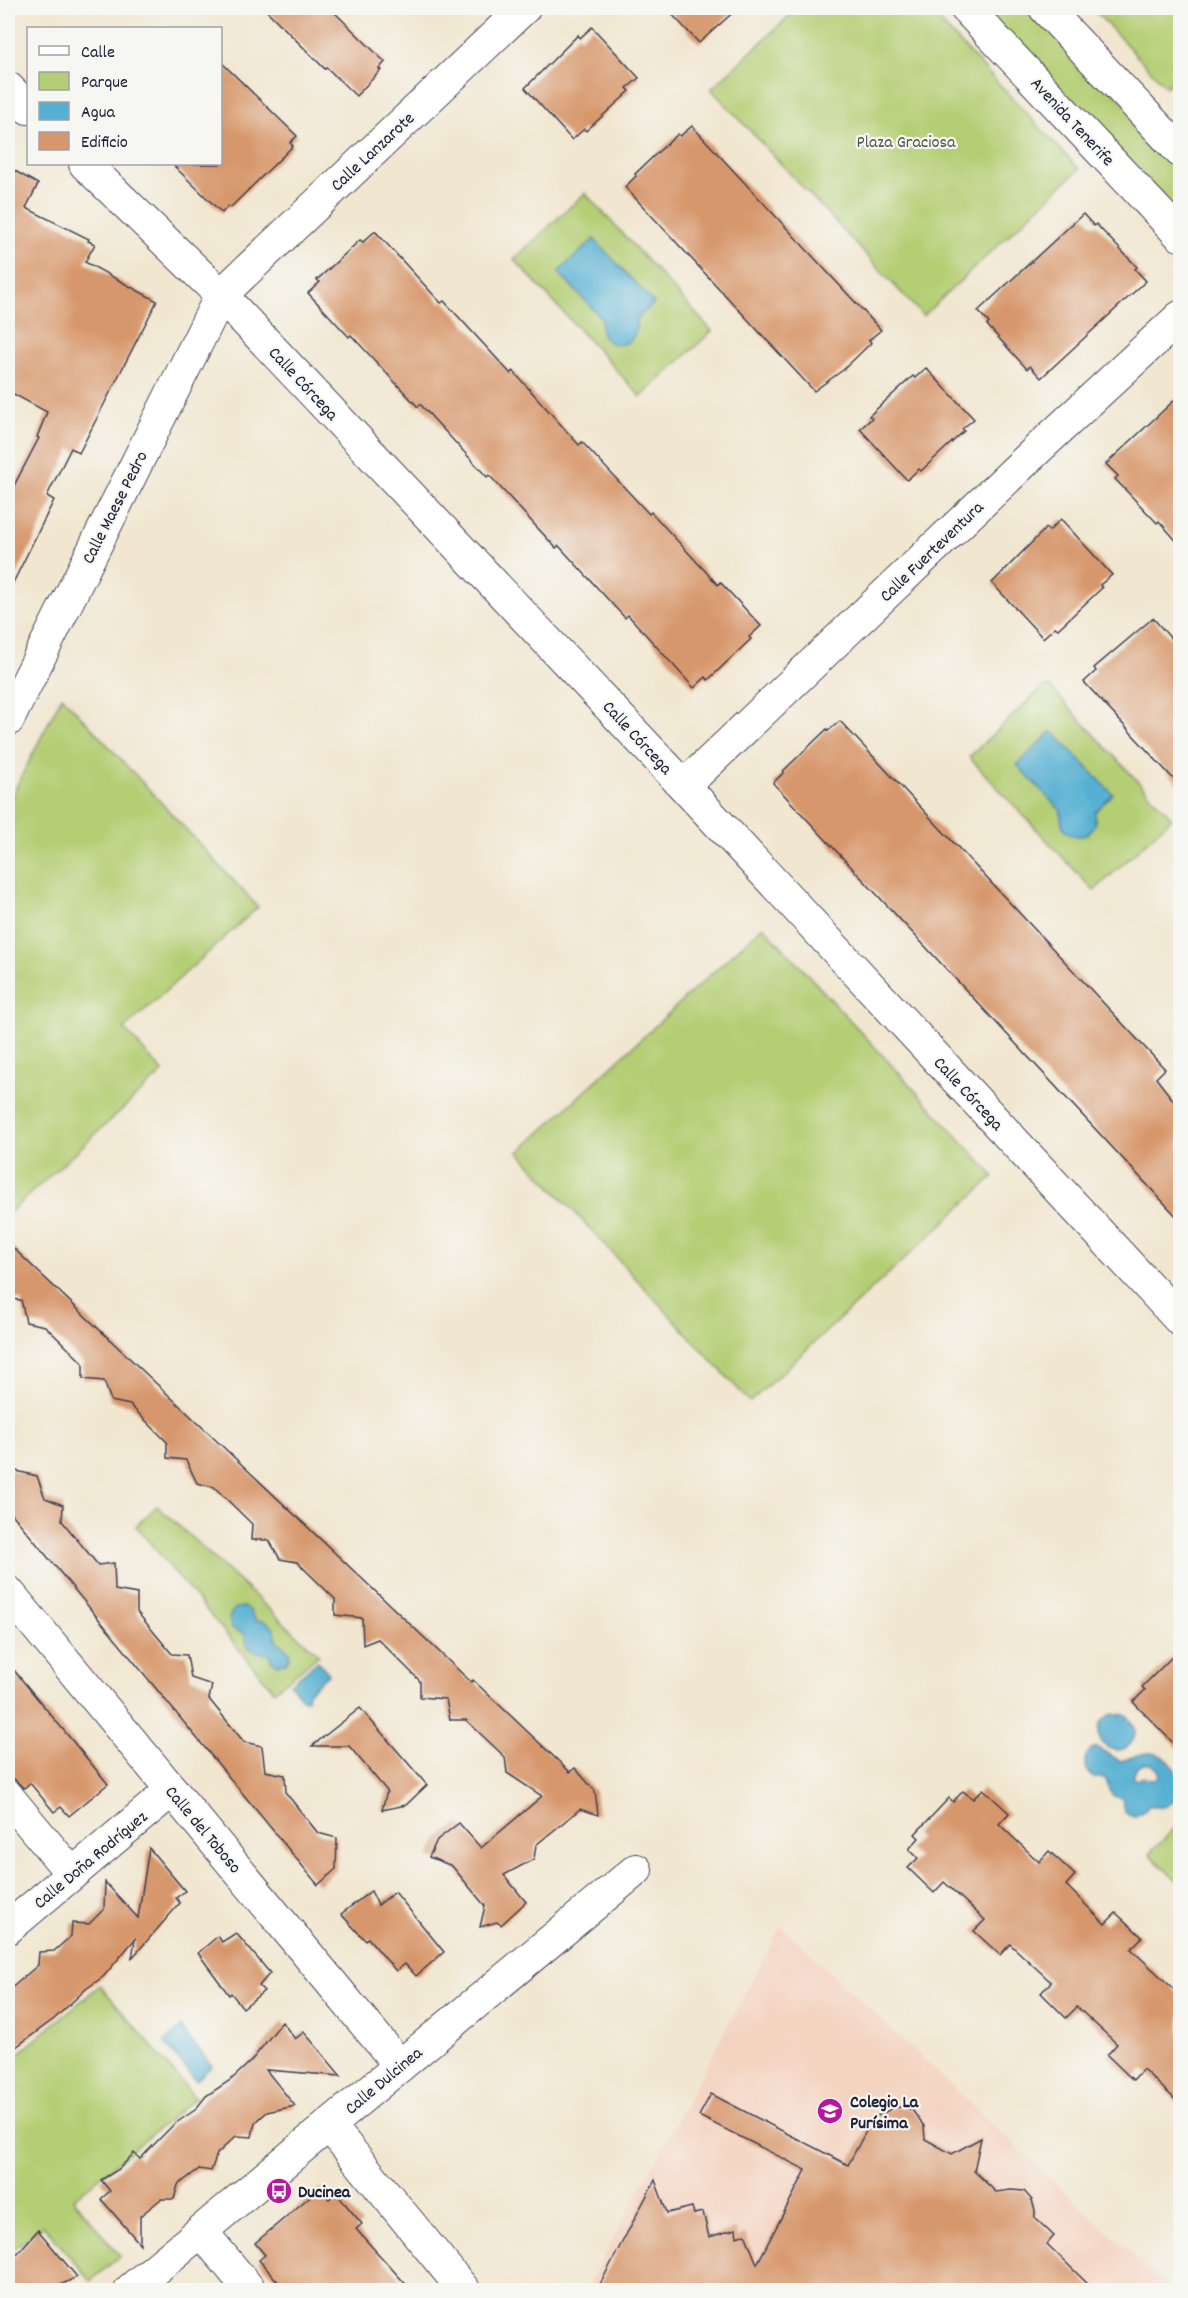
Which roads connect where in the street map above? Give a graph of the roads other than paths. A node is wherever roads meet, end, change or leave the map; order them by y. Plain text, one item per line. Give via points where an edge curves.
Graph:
1 (524, 8) edge
2 (966, 8) edge
3 (1045, 8) edge
4 (8, 88) edge
5 (27, 107) edge
6 (1180, 151) edge
7 (86, 165) edge
8 (1180, 235) edge
9 (221, 295) junction
10 (1180, 317) edge
11 (8, 720) edge
12 (684, 786) junction
13 (1174, 1299) edge
14 (8, 1592) edge
15 (172, 1790) junction
16 (8, 1797) edge
17 (636, 1870) dead end
18 (72, 1874) junction
19 (8, 1928) edge
20 (400, 2066) junction
21 (328, 2126) junction
22 (201, 2231) junction
23 (130, 2290) edge
24 (250, 2290) edge
25 (464, 2290) edge

1 - 9 street, Calle Lanzarote
2 - 8 street, Avenida Tenerife
3 - 6 street
4 - 5 street
7 - 9 street, Calle Córcega
9 - 11 street, Calle Maese Pedro
9 - 12 street, Calle Córcega
10 - 12 street, Calle Fuerteventura
12 - 13 street, Calle Córcega
14 - 15 street, Calle del Toboso
15 - 18 street, Calle Doña Rodríguez
15 - 20 street, Calle del Toboso
16 - 18 street
17 - 20 street, Calle Dulcinea
18 - 19 street, Calle Doña Rodríguez
20 - 21 street, Calle Dulcinea
21 - 22 street, Calle Dulcinea
21 - 25 street
22 - 23 street, Calle Dulcinea
22 - 24 street

